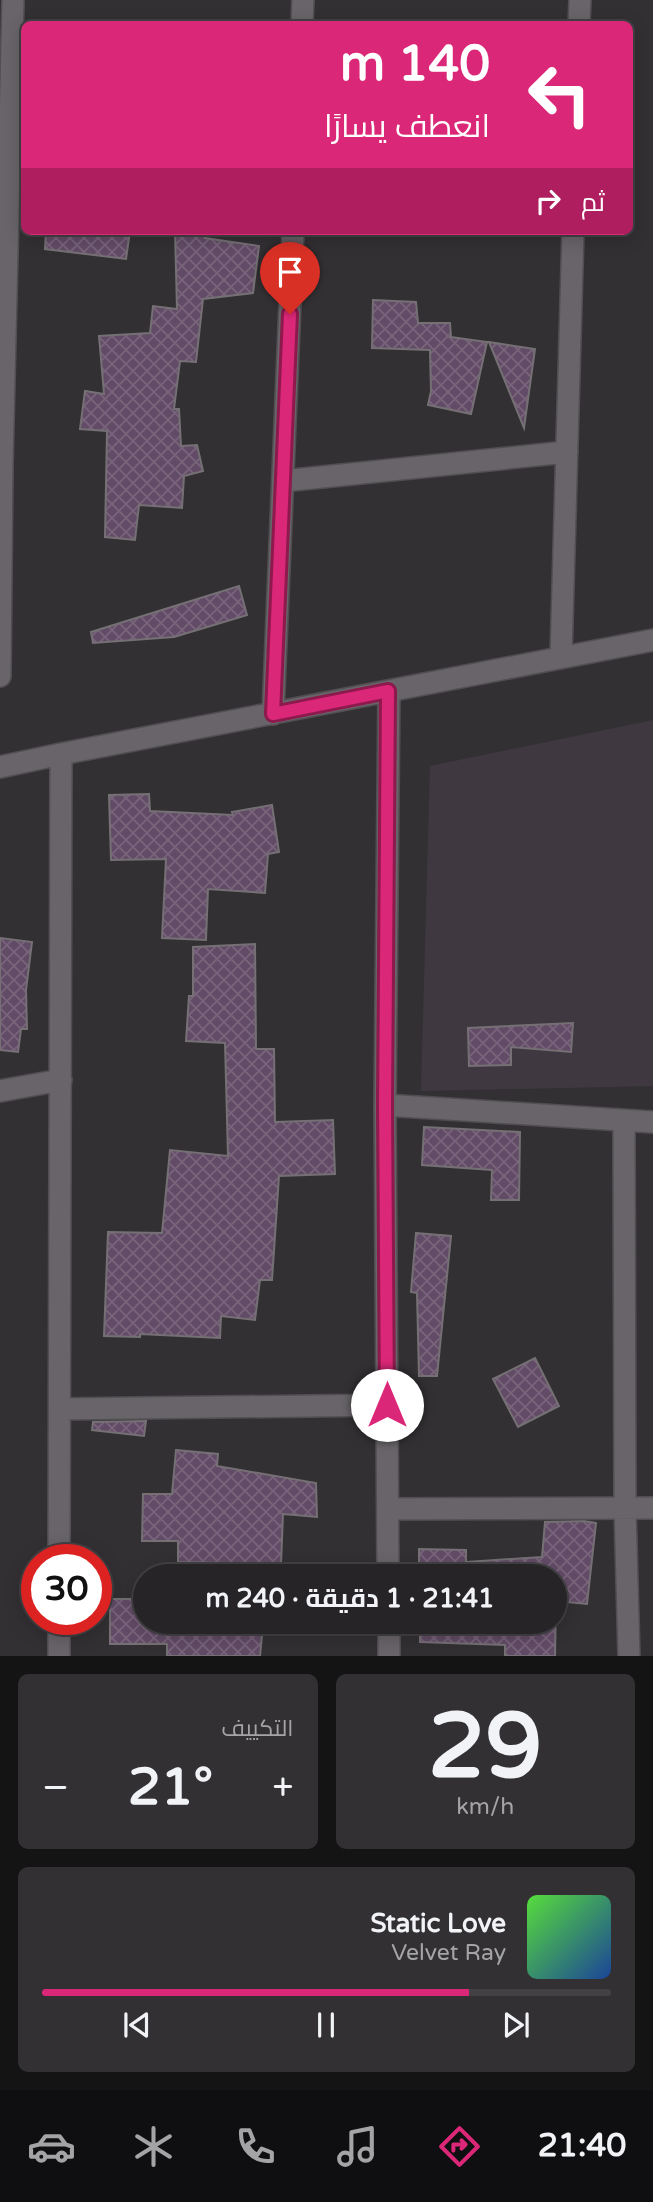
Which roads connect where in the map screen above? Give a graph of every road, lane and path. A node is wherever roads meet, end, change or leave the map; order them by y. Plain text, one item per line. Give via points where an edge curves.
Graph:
1 (13, 0) edge
2 (303, 0) edge
3 (580, 0) edge
4 (302, 21) edge
5 (579, 21) edge
6 (293, 235) edge
7 (573, 235) edge
8 (567, 452) junction
9 (1, 464) edge
10 (283, 481) junction
11 (653, 640) edge
12 (561, 657) junction
13 (0, 676) edge
14 (388, 691) junction
15 (273, 714) junction
16 (61, 754) junction
17 (0, 767) edge
18 (61, 1080) junction
19 (0, 1091) edge
20 (385, 1105) junction
21 (624, 1121) junction
22 (653, 1122) edge
23 (387, 1405) junction
24 (60, 1409) junction
25 (625, 1508) junction
26 (653, 1508) edge
27 (388, 1509) junction
28 (59, 1544) edge
29 (388, 1564) edge
30 (389, 1634) edge
31 (59, 1635) edge
32 (59, 1656) edge
33 (389, 1656) edge
34 (629, 1656) edge

1 - 9 street
2 - 4 street
3 - 5 street
6 - 10 street
7 - 8 street
8 - 10 street
8 - 12 street
9 - 13 street
10 - 15 street
11 - 12 street
12 - 14 street
14 - 15 street
14 - 20 street
15 - 16 street
16 - 17 street
16 - 18 street
18 - 19 street
18 - 24 street
20 - 21 street
20 - 23 street
21 - 22 street
21 - 25 street
23 - 24 street
23 - 27 street
24 - 28 street
25 - 26 street
25 - 27 street
25 - 34 street
27 - 29 street
30 - 33 street
31 - 32 street

